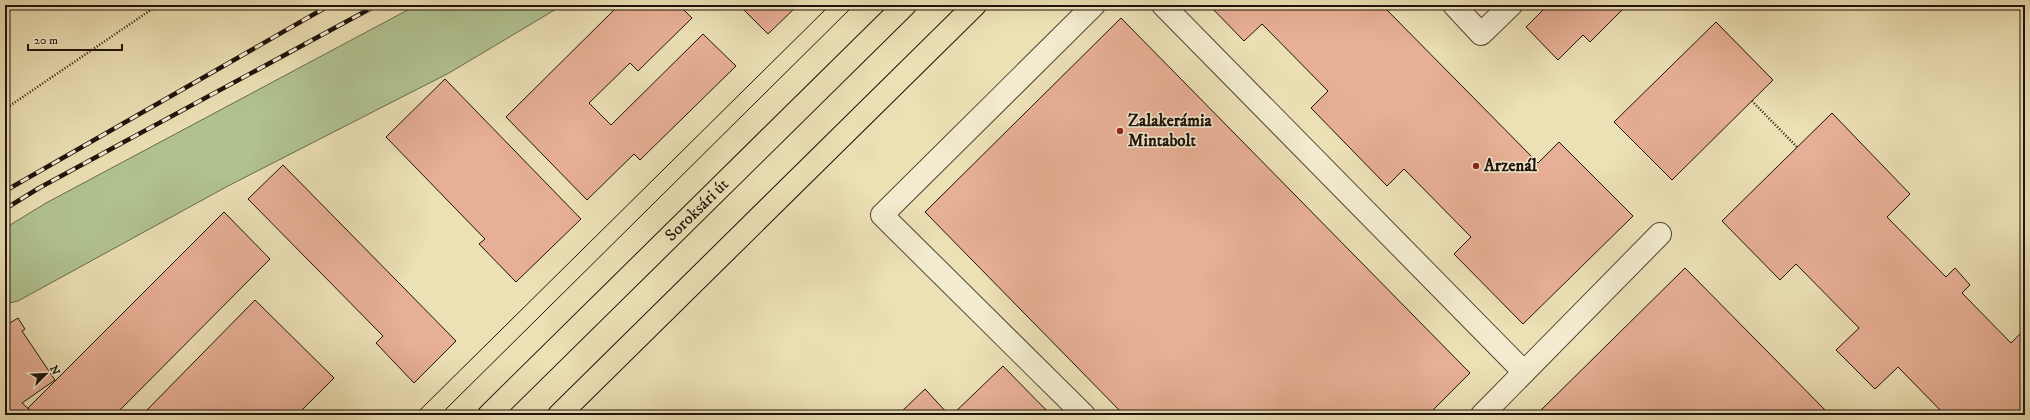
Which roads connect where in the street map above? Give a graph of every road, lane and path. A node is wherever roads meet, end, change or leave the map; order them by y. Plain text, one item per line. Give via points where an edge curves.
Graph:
1 (158, 5) edge
2 (905, 5) edge
3 (975, 5) edge
4 (1094, 5) edge
5 (1163, 5) edge
6 (1454, 5) edge
7 (1511, 5) edge
8 (1752, 101) dead end
9 (5, 109) edge
10 (1797, 147) dead end
11 (1660, 234) dead end
12 (1524, 372) junction
13 (489, 415) edge
14 (559, 415) edge
15 (1084, 415) edge
16 (1482, 415) edge

1 - 9 path
2 - 13 main road, Soroksári út
3 - 14 main road
4 - 15 lane via 882,215
5 - 12 lane
6 - 7 lane via 1481,34
8 - 10 path
11 - 12 lane
12 - 16 lane

